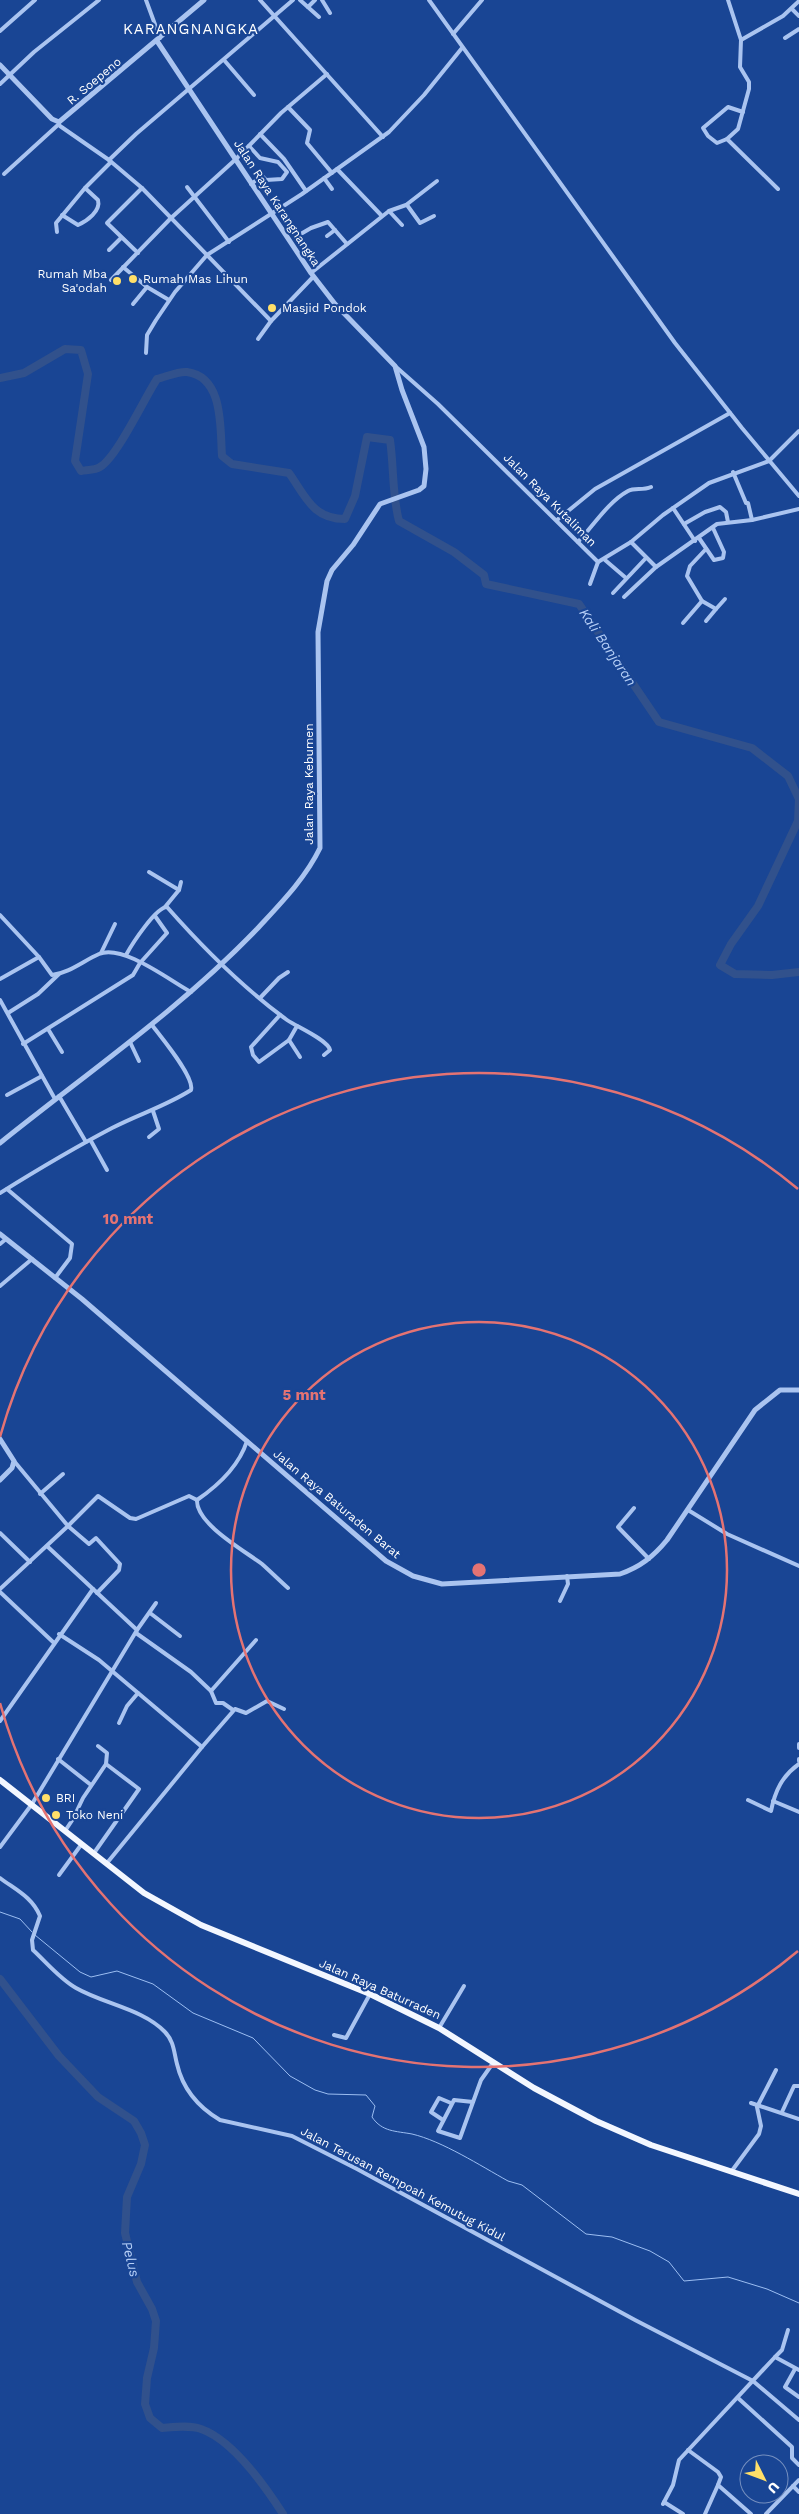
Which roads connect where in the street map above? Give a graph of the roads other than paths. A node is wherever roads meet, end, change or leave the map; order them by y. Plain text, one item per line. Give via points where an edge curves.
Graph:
1 (36, 0) edge
2 (99, 0) edge
3 (146, 0) edge
4 (204, 0) edge
5 (260, 0) edge
6 (294, 0) edge
7 (300, 0) edge
8 (315, 0) edge
9 (322, 0) edge
10 (430, 0) edge
11 (482, 0) edge
12 (728, 0) edge
13 (799, 1) edge
14 (308, 7) junction
15 (792, 9) junction
16 (330, 13) dead end
17 (274, 16) junction
18 (319, 16) dead end
19 (799, 16) edge
20 (799, 29) edge
21 (0, 31) edge
22 (453, 34) junction
23 (786, 38) dead end
24 (159, 39) junction
25 (741, 40) junction
26 (462, 48) junction
27 (224, 60) junction
28 (0, 65) edge
29 (327, 74) junction
30 (9, 75) junction
31 (0, 84) edge
32 (190, 88) junction
33 (254, 95) dead end
34 (288, 107) junction
35 (744, 112) junction
36 (59, 124) junction
37 (260, 134) junction
38 (383, 137) junction
39 (727, 139) junction
40 (249, 146) junction
41 (236, 159) junction
42 (110, 161) junction
43 (337, 169) junction
44 (332, 173) junction
45 (4, 174) dead end
46 (324, 178) junction
47 (437, 181) dead end
48 (251, 184) junction
49 (187, 187) dead end
50 (85, 188) junction
51 (142, 188) junction
52 (332, 189) dead end
53 (778, 189) dead end
54 (306, 191) junction
55 (194, 196) junction
56 (407, 205) junction
57 (389, 211) junction
58 (269, 214) junction
59 (62, 215) junction
60 (381, 215) junction
61 (434, 216) dead end
62 (171, 218) junction
63 (402, 224) dead end
64 (335, 230) junction
65 (57, 232) dead end
66 (299, 235) dead end
67 (328, 236) dead end
68 (121, 238) junction
69 (229, 242) junction
70 (347, 244) junction
71 (109, 250) dead end
72 (138, 253) junction
73 (206, 255) junction
74 (123, 267) junction
75 (312, 275) junction
76 (111, 280) dead end
77 (147, 286) junction
78 (169, 300) junction
79 (133, 304) dead end
80 (271, 321) junction
81 (258, 339) dead end
82 (146, 353) dead end
83 (395, 366) junction
84 (730, 413) junction
85 (799, 432) edge
86 (769, 461) junction
87 (733, 472) junction
88 (651, 487) dead end
89 (799, 496) edge
90 (673, 508) junction
91 (799, 509) edge
92 (557, 520) junction
93 (752, 520) junction
94 (728, 522) junction
95 (684, 524) junction
96 (713, 528) junction
97 (699, 538) junction
98 (695, 540) junction
99 (578, 542) junction
100 (631, 542) junction
101 (706, 549) junction
102 (646, 558) junction
103 (605, 560) junction
104 (598, 562) junction
105 (656, 567) junction
106 (626, 578) junction
107 (590, 584) dead end
108 (613, 593) dead end
109 (624, 597) dead end
110 (725, 599) dead end
111 (702, 601) junction
112 (716, 609) junction
113 (706, 621) dead end
114 (683, 624) dead end
115 (149, 872) dead end
116 (181, 882) dead end
117 (179, 890) junction
118 (165, 907) junction
119 (0, 915) edge
120 (155, 916) junction
121 (115, 924) dead end
122 (101, 953) junction
123 (126, 955) junction
124 (39, 957) junction
125 (140, 963) junction
126 (220, 966) junction
127 (288, 972) dead end
128 (59, 974) junction
129 (0, 979) edge
130 (191, 992) junction
131 (260, 998) junction
132 (0, 1000) edge
133 (8, 1013) junction
134 (280, 1015) junction
135 (152, 1025) junction
136 (296, 1026) junction
137 (48, 1029) junction
138 (289, 1040) junction
139 (130, 1042) junction
140 (23, 1044) junction
141 (62, 1052) dead end
142 (324, 1055) dead end
143 (300, 1057) dead end
144 (139, 1061) dead end
145 (42, 1076) junction
146 (7, 1096) dead end
147 (57, 1097) junction
148 (153, 1111) junction
149 (149, 1137) dead end
150 (88, 1141) junction
151 (0, 1142) edge
152 (107, 1170) dead end
153 (7, 1188) junction
154 (0, 1193) edge
155 (0, 1234) edge
156 (6, 1239) junction
157 (0, 1244) edge
158 (32, 1259) junction
159 (55, 1278) junction
160 (0, 1286) edge
161 (799, 1390) edge
162 (0, 1439) edge
163 (247, 1441) junction
164 (14, 1461) junction
165 (63, 1474) dead end
166 (0, 1480) edge
167 (40, 1494) junction
168 (198, 1500) junction
169 (634, 1508) dead end
170 (688, 1510) junction
171 (68, 1526) junction
172 (0, 1533) edge
173 (6, 1539) junction
174 (0, 1542) edge
175 (48, 1547) junction
176 (649, 1559) junction
177 (30, 1562) junction
178 (799, 1566) edge
179 (567, 1576) junction
180 (288, 1588) dead end
181 (92, 1589) junction
182 (0, 1591) edge
183 (97, 1593) junction
184 (560, 1602) dead end
185 (156, 1603) dead end
186 (150, 1613) junction
187 (136, 1632) junction
188 (59, 1634) junction
189 (180, 1636) dead end
190 (256, 1640) dead end
191 (53, 1642) junction
192 (111, 1672) junction
193 (210, 1691) junction
194 (138, 1693) junction
195 (284, 1709) dead end
196 (233, 1710) junction
197 (1, 1718) edge
198 (119, 1723) dead end
199 (98, 1746) dead end
200 (202, 1748) junction
201 (58, 1758) junction
202 (799, 1761) edge
203 (106, 1764) junction
204 (0, 1780) edge
205 (91, 1785) junction
206 (748, 1800) dead end
207 (774, 1802) junction
208 (32, 1804) junction
209 (799, 1812) edge
210 (65, 1831) junction
211 (81, 1845) junction
212 (0, 1847) edge
213 (94, 1854) junction
214 (107, 1863) junction
215 (59, 1874) dead end
216 (0, 1878) edge
217 (464, 1986) dead end
218 (370, 1994) junction
219 (439, 2028) junction
220 (334, 2035) dead end
221 (493, 2063) junction
222 (776, 2070) dead end
223 (799, 2086) edge
224 (473, 2102) junction
225 (451, 2103) junction
226 (751, 2103) dead end
227 (757, 2107) junction
228 (782, 2112) junction
229 (799, 2119) edge
230 (442, 2120) junction
231 (730, 2172) junction
232 (799, 2194) edge
233 (788, 2330) dead end
234 (775, 2357) junction
235 (797, 2369) edge
236 (753, 2381) junction
237 (799, 2397) edge
238 (738, 2398) junction
239 (799, 2420) edge
240 (688, 2450) junction
241 (799, 2465) edge
242 (799, 2480) edge
243 (718, 2485) junction
244 (794, 2486) junction
245 (799, 2492) edge
246 (683, 2514) edge
247 (705, 2514) edge
248 (751, 2514) edge
249 (766, 2514) edge

1 - 21 street
2 - 30 street
3 - 24 street
4 - 24 street, R. Soepeno
5 - 17 street
6 - 17 street
7 - 14 street
8 - 14 street
9 - 16 street
10 - 22 street
11 - 22 street
12 - 25 street
13 - 15 street
14 - 18 street
15 - 19 street
15 - 25 street
17 - 27 street
17 - 29 street
20 - 23 street
22 - 26 street
24 - 32 street, Jalan Raya Karangnangka
24 - 36 street, R. Soepeno
25 - 35 street via 740,67 749,82
26 - 38 street via 424,95
26 - 84 street via 675,343
27 - 32 street
27 - 33 street
28 - 30 street
29 - 34 street
29 - 38 street
30 - 31 street
30 - 36 street
32 - 41 street, Jalan Raya Karangnangka
32 - 42 street
34 - 37 street
34 - 44 street via 310,130 306,142
35 - 39 street via 738,129
35 - 39 street via 728,107 703,128 714,142
36 - 42 street
36 - 45 street
37 - 40 street
37 - 54 street via 284,159
38 - 43 street
39 - 53 street
40 - 41 street
40 - 48 street via 260,158 279,163 287,172 282,179 266,180 261,176
41 - 48 street, Jalan Raya Karangnangka
41 - 55 street
42 - 50 street
42 - 51 street
43 - 44 street
43 - 60 street
44 - 46 street
46 - 52 street
46 - 54 street
47 - 56 street
48 - 58 street, Jalan Raya Karangnangka
49 - 55 street
50 - 59 street
50 - 59 street via 98,200 98,209 78,224
51 - 62 street
51 - 68 street via 107,223
54 - 58 street
55 - 62 street
55 - 69 street
56 - 57 street
56 - 61 street via 420,223
57 - 60 street
57 - 63 street
58 - 69 street
58 - 75 street, Jalan Raya Karangnangka
59 - 65 street via 56,223
60 - 70 street
62 - 72 street
62 - 73 street
64 - 66 street via 328,222 323,222
64 - 67 street
64 - 70 street
68 - 71 street
68 - 72 street
69 - 73 street
70 - 75 street
72 - 74 street
73 - 78 street
73 - 80 street
74 - 76 street
74 - 77 street
75 - 80 street
75 - 83 street, Jalan Raya Karangnangka via 335,304
77 - 78 street
77 - 79 street
78 - 82 street via 147,335
80 - 81 street
83 - 92 street, Jalan Raya Kutaliman
83 - 126 street, Jalan Raya Kebumen via 424,447 424,486 386,500 374,511 353,545 332,570 324,591 318,632 320,848 308,870
84 - 86 street
84 - 92 street via 600,485
85 - 86 street
86 - 87 street, Jalan Raya Kutaliman
86 - 89 street
87 - 90 street, Jalan Raya Kutaliman via 709,482
87 - 93 street via 748,503
88 - 99 street via 643,491 633,489 618,499
90 - 95 street
90 - 100 street, Jalan Raya Kutaliman
91 - 93 street
92 - 99 street, Jalan Raya Kutaliman
93 - 94 street
94 - 95 street via 726,512 720,507
94 - 96 street
95 - 98 street
96 - 97 street
96 - 101 street via 724,556 716,561
97 - 98 street
97 - 101 street
98 - 105 street
99 - 104 street, Jalan Raya Kutaliman
100 - 102 street
100 - 103 street, Jalan Raya Kutaliman
101 - 111 street via 687,572
102 - 105 street
102 - 106 street
103 - 104 street, Jalan Raya Kutaliman
103 - 106 street
104 - 107 street
105 - 109 street
106 - 108 street
110 - 112 street
111 - 112 street
111 - 114 street
112 - 113 street
115 - 117 street
116 - 117 street
117 - 118 street
118 - 120 street
118 - 126 street
119 - 124 street
120 - 123 street
120 - 125 street via 167,932
121 - 122 street
122 - 123 street
122 - 128 street
123 - 125 street
124 - 128 street via 52,975
124 - 129 street
125 - 130 street
125 - 137 street via 133,975
126 - 130 street, Jalan Raya Kebumen
126 - 131 street
127 - 131 street
128 - 133 street via 38,994
130 - 135 street, Jalan Raya Kebumen
131 - 134 street
132 - 133 street
133 - 140 street
134 - 136 street
134 - 138 street via 250,1047 252,1053 259,1062
135 - 139 street, Jalan Raya Kebumen
135 - 148 street via 192,1085 191,1090
136 - 138 street
136 - 142 street via 328,1044 330,1050
137 - 140 street
137 - 141 street
138 - 143 street
139 - 144 street
139 - 147 street, Jalan Raya Kebumen
140 - 145 street
145 - 146 street
145 - 147 street
147 - 150 street
147 - 151 street, Jalan Raya Kebumen
148 - 149 street via 159,1129
148 - 150 street
150 - 152 street
150 - 153 street
153 - 154 street
153 - 159 street via 72,1244 70,1258
155 - 156 street, Jalan Raya Baturaden Barat
156 - 157 street
156 - 158 street, Jalan Raya Baturaden Barat
158 - 159 street, Jalan Raya Baturaden Barat
158 - 160 street
159 - 163 street, Jalan Raya Baturaden Barat
161 - 170 street, Jalan Raya Baturaden Barat via 780,1390 755,1410
162 - 164 street
163 - 168 street via 234,1466
163 - 179 street, Jalan Raya Baturaden Barat via 386,1561 413,1576 442,1584
164 - 166 street via 12,1468
164 - 167 street
165 - 167 street
167 - 171 street
168 - 171 street via 190,1496 136,1519 98,1496
168 - 180 street via 197,1505 210,1525
169 - 176 street via 618,1527
170 - 176 street, Jalan Raya Baturaden Barat
170 - 178 street via 728,1534
171 - 175 street
171 - 183 street via 89,1544 96,1538 120,1564 119,1570
172 - 173 street
173 - 174 street
173 - 177 street
175 - 177 street
175 - 181 street
176 - 179 street, Jalan Raya Baturaden Barat via 620,1574
177 - 182 street
179 - 184 street via 568,1584
181 - 183 street
181 - 188 street
182 - 191 street
183 - 187 street
185 - 186 street
186 - 187 street
186 - 189 street
187 - 192 street
187 - 193 street via 179,1663
188 - 191 street
188 - 192 street
190 - 193 street
191 - 197 street
192 - 194 street
192 - 201 street
193 - 196 street via 216,1703
194 - 198 street
194 - 200 street
195 - 196 street via 267,1701 246,1713
196 - 200 street
199 - 203 street via 107,1753
200 - 214 street
201 - 205 street
201 - 208 street
202 - 207 street via 779,1784
203 - 205 street
203 - 213 street via 139,1789
204 - 208 main road, Jalan Raya Baturraden
205 - 210 street
206 - 207 street via 771,1811
207 - 209 street
208 - 210 main road, Jalan Raya Baturraden
208 - 212 street
210 - 211 main road, Jalan Raya Baturraden
211 - 213 main road, Jalan Raya Baturraden
211 - 215 street
213 - 214 main road, Jalan Raya Baturraden
214 - 218 main road, Jalan Raya Baturraden via 144,1892 201,1925
216 - 236 street, Jalan Terusan Rempoah Kemutug Kidul via 36,1905 40,1916 31,1944 33,1950 70,1984 154,2022 167,2034 185,2085 200,2107 210,2114 220,2120 292,2136
217 - 219 street
218 - 219 main road, Jalan Raya Baturraden
218 - 220 street via 346,2038
219 - 221 main road, Jalan Raya Baturraden
221 - 224 street via 481,2080
221 - 231 main road, Jalan Raya Baturraden via 596,2122
222 - 227 street
223 - 228 street via 794,2086
224 - 225 street via 456,2099
224 - 230 street via 460,2138 438,2131
225 - 230 street
225 - 230 street via 436,2099 431,2112
226 - 227 street
227 - 228 street
227 - 231 street via 761,2126 758,2134
228 - 229 street
231 - 232 main road, Jalan Raya Baturraden
233 - 234 street via 782,2350
234 - 235 street
234 - 236 street
235 - 237 street via 785,2387
236 - 238 street
236 - 239 street, Jalan Terusan Rempoah Kemutug Kidul
238 - 240 street
238 - 241 street via 792,2448 793,2460
240 - 243 street via 718,2472 721,2478
240 - 246 street via 677,2463 673,2484 664,2503
242 - 244 street
243 - 247 street
243 - 248 street
244 - 245 street
244 - 249 street

